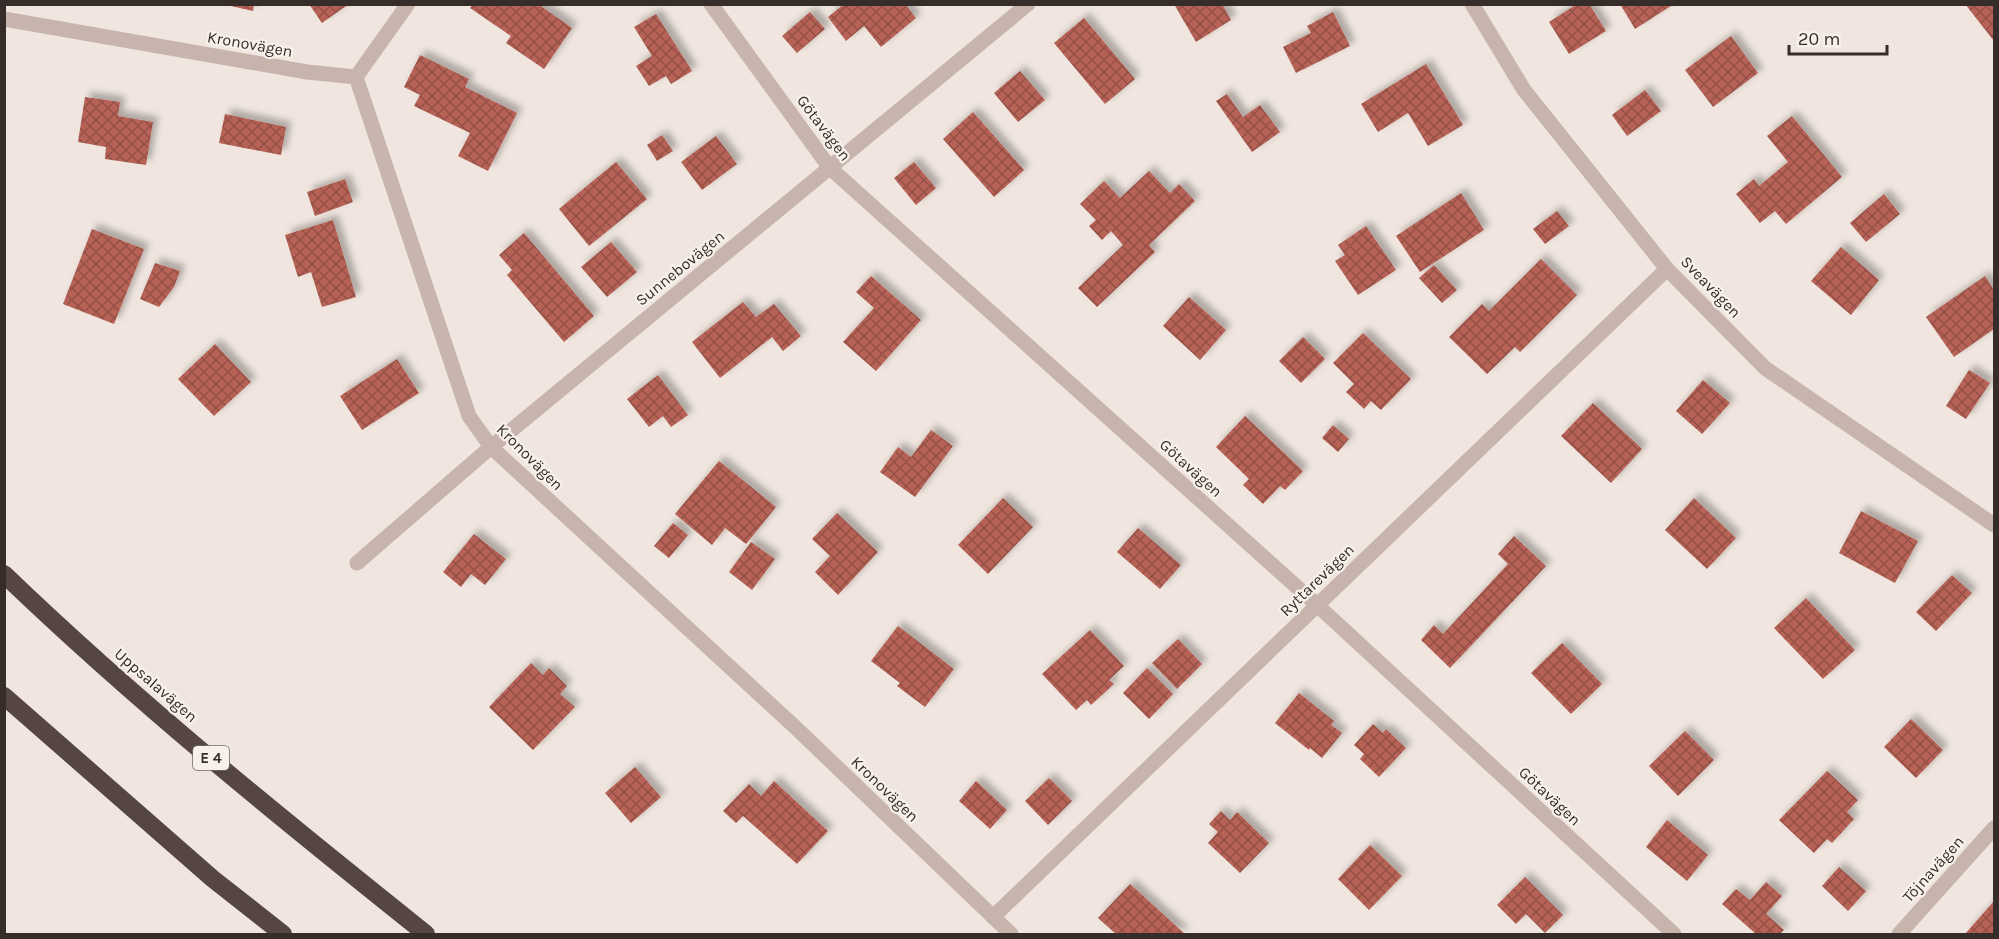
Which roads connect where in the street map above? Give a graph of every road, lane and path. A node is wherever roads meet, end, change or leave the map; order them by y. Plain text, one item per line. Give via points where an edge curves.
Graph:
1 (408, 4) edge
2 (711, 4) edge
3 (1028, 4) edge
4 (1472, 4) edge
5 (4, 19) edge
6 (356, 77) junction
7 (830, 168) junction
8 (1667, 269) junction
9 (491, 447) junction
10 (1995, 525) edge
11 (357, 563) dead end
12 (4, 574) edge
13 (1317, 605) junction
14 (4, 696) edge
15 (1995, 828) edge
16 (993, 917) junction
17 (283, 934) edge
18 (426, 934) edge
19 (1011, 934) edge
20 (1674, 934) edge
21 (1899, 934) edge

1 - 6 street
2 - 7 street, Götavägen
3 - 7 street, Sunnebovägen
4 - 8 street, Sveavägen via 1524,90
5 - 6 street, Kronovägen via 307,72
6 - 9 street, Kronovägen via 469,416
7 - 9 street, Sunnebovägen
7 - 13 street, Götavägen
8 - 10 street, Sveavägen via 1765,368
8 - 13 street, Ryttarevägen
9 - 11 street, Sunnebovägen
9 - 16 street, Kronovägen via 795,727
12 - 18 highway, Uppsalavägen / E 4 via 61,629 273,811
13 - 16 street, Ryttarevägen
13 - 20 street, Götavägen
14 - 17 highway via 213,879
15 - 21 street, Töjnavägen
16 - 19 street, Kronovägen

